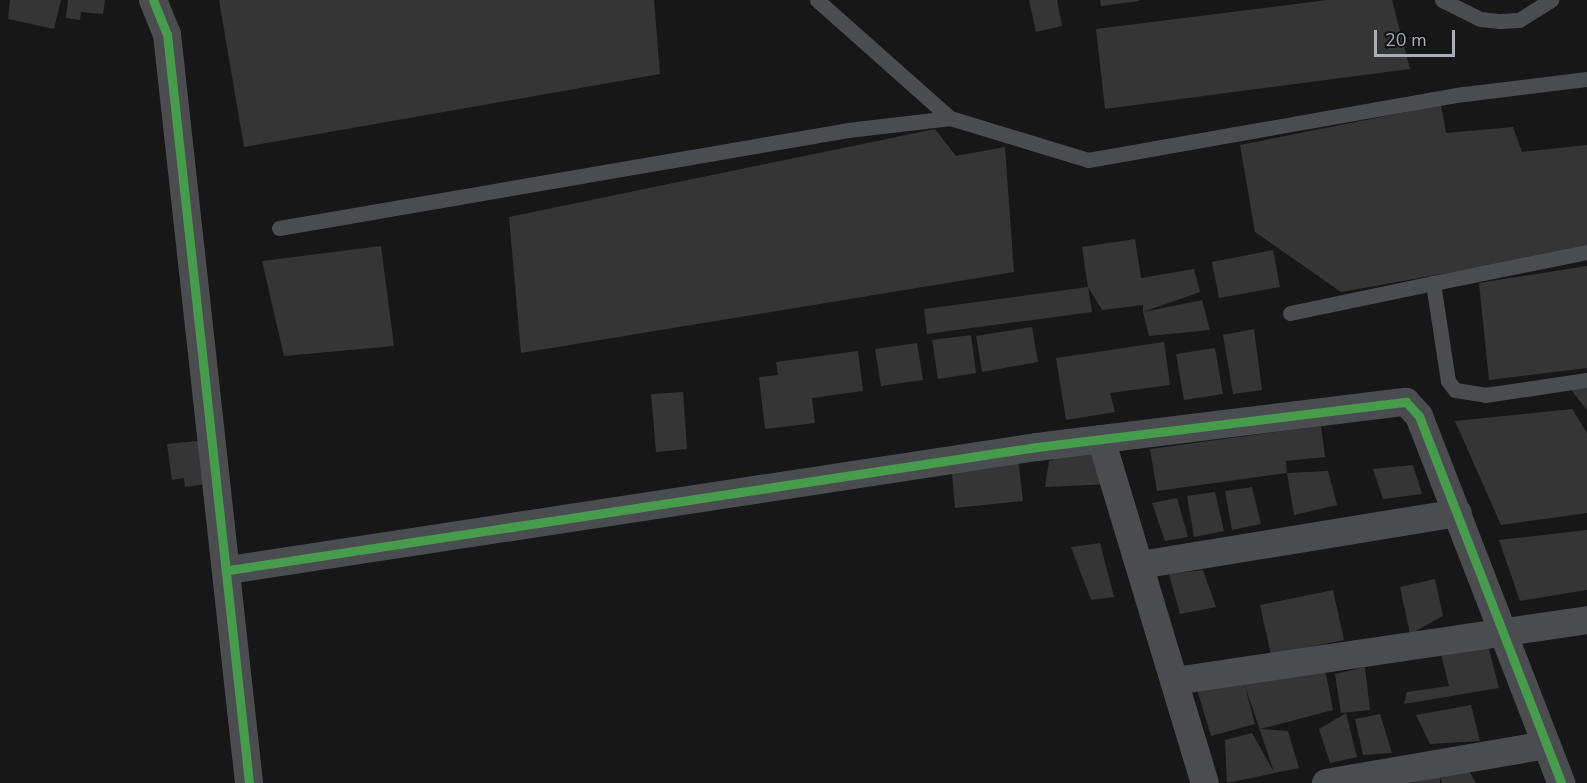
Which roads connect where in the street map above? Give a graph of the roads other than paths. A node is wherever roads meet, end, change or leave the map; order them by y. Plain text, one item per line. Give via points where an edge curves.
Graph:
1 (153, 0) edge
2 (817, 0) edge
3 (1442, 0) edge
4 (1551, 0) edge
5 (1587, 79) edge
6 (950, 118) junction
7 (279, 228) dead end
8 (1587, 252) edge
9 (1433, 283) junction
10 (1290, 313) dead end
11 (1587, 380) edge
12 (1101, 439) junction
13 (1458, 513) junction
14 (1140, 565) junction
15 (229, 570) junction
16 (1587, 620) edge
17 (1504, 631) junction
18 (1175, 681) junction
19 (1547, 745) junction
20 (249, 783) edge
21 (1205, 783) edge
22 (1326, 783) edge
23 (1561, 783) edge

1 - 15 street via 166,34
2 - 6 lane
3 - 4 lane via 1480,19 1500,21 1519,20
5 - 6 lane via 1464,94 1088,160
6 - 7 lane via 848,130
8 - 9 lane
9 - 10 lane
9 - 11 lane via 1448,381 1455,390 1485,395
12 - 13 street via 1406,402 1419,416
12 - 14 street
12 - 15 street
13 - 14 street
13 - 17 street
14 - 18 street
15 - 20 street
16 - 17 street
17 - 18 street
17 - 19 street
18 - 21 street
19 - 22 street
19 - 23 street

